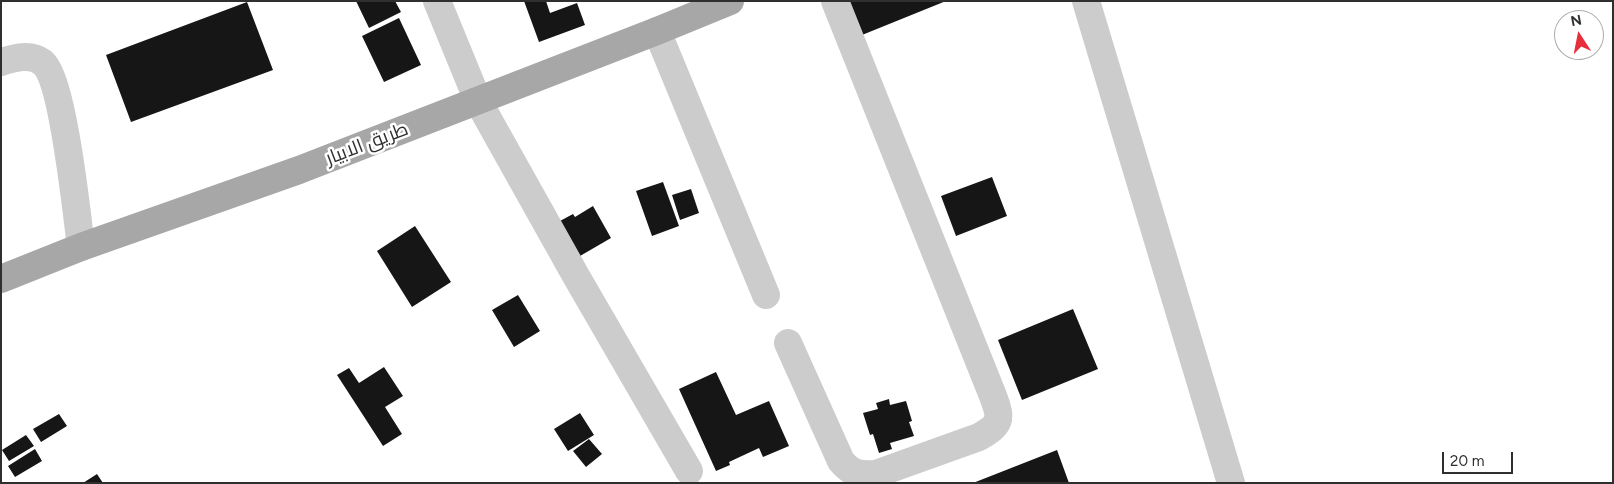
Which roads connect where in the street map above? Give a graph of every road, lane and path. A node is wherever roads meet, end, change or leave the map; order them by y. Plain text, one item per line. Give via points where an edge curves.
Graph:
1 (438, 1) edge
2 (835, 1) edge
3 (1086, 1) edge
4 (723, 3) edge
5 (657, 31) junction
6 (1, 62) edge
7 (478, 101) junction
8 (81, 248) junction
9 (1, 279) edge
10 (766, 294) dead end
11 (788, 343) dead end
12 (689, 471) dead end
13 (1231, 483) edge

1 - 7 street
2 - 11 street via 993,396 998,420 993,428 979,437 876,474 856,473 840,461
3 - 13 street
4 - 5 main road, طريق الابيار
5 - 7 main road, طريق الابيار
5 - 10 street
6 - 8 street via 18,57 34,58 43,63 55,84
7 - 8 main road, طريق الابيار via 299,170
7 - 12 street
8 - 9 main road, طريق الابيار

